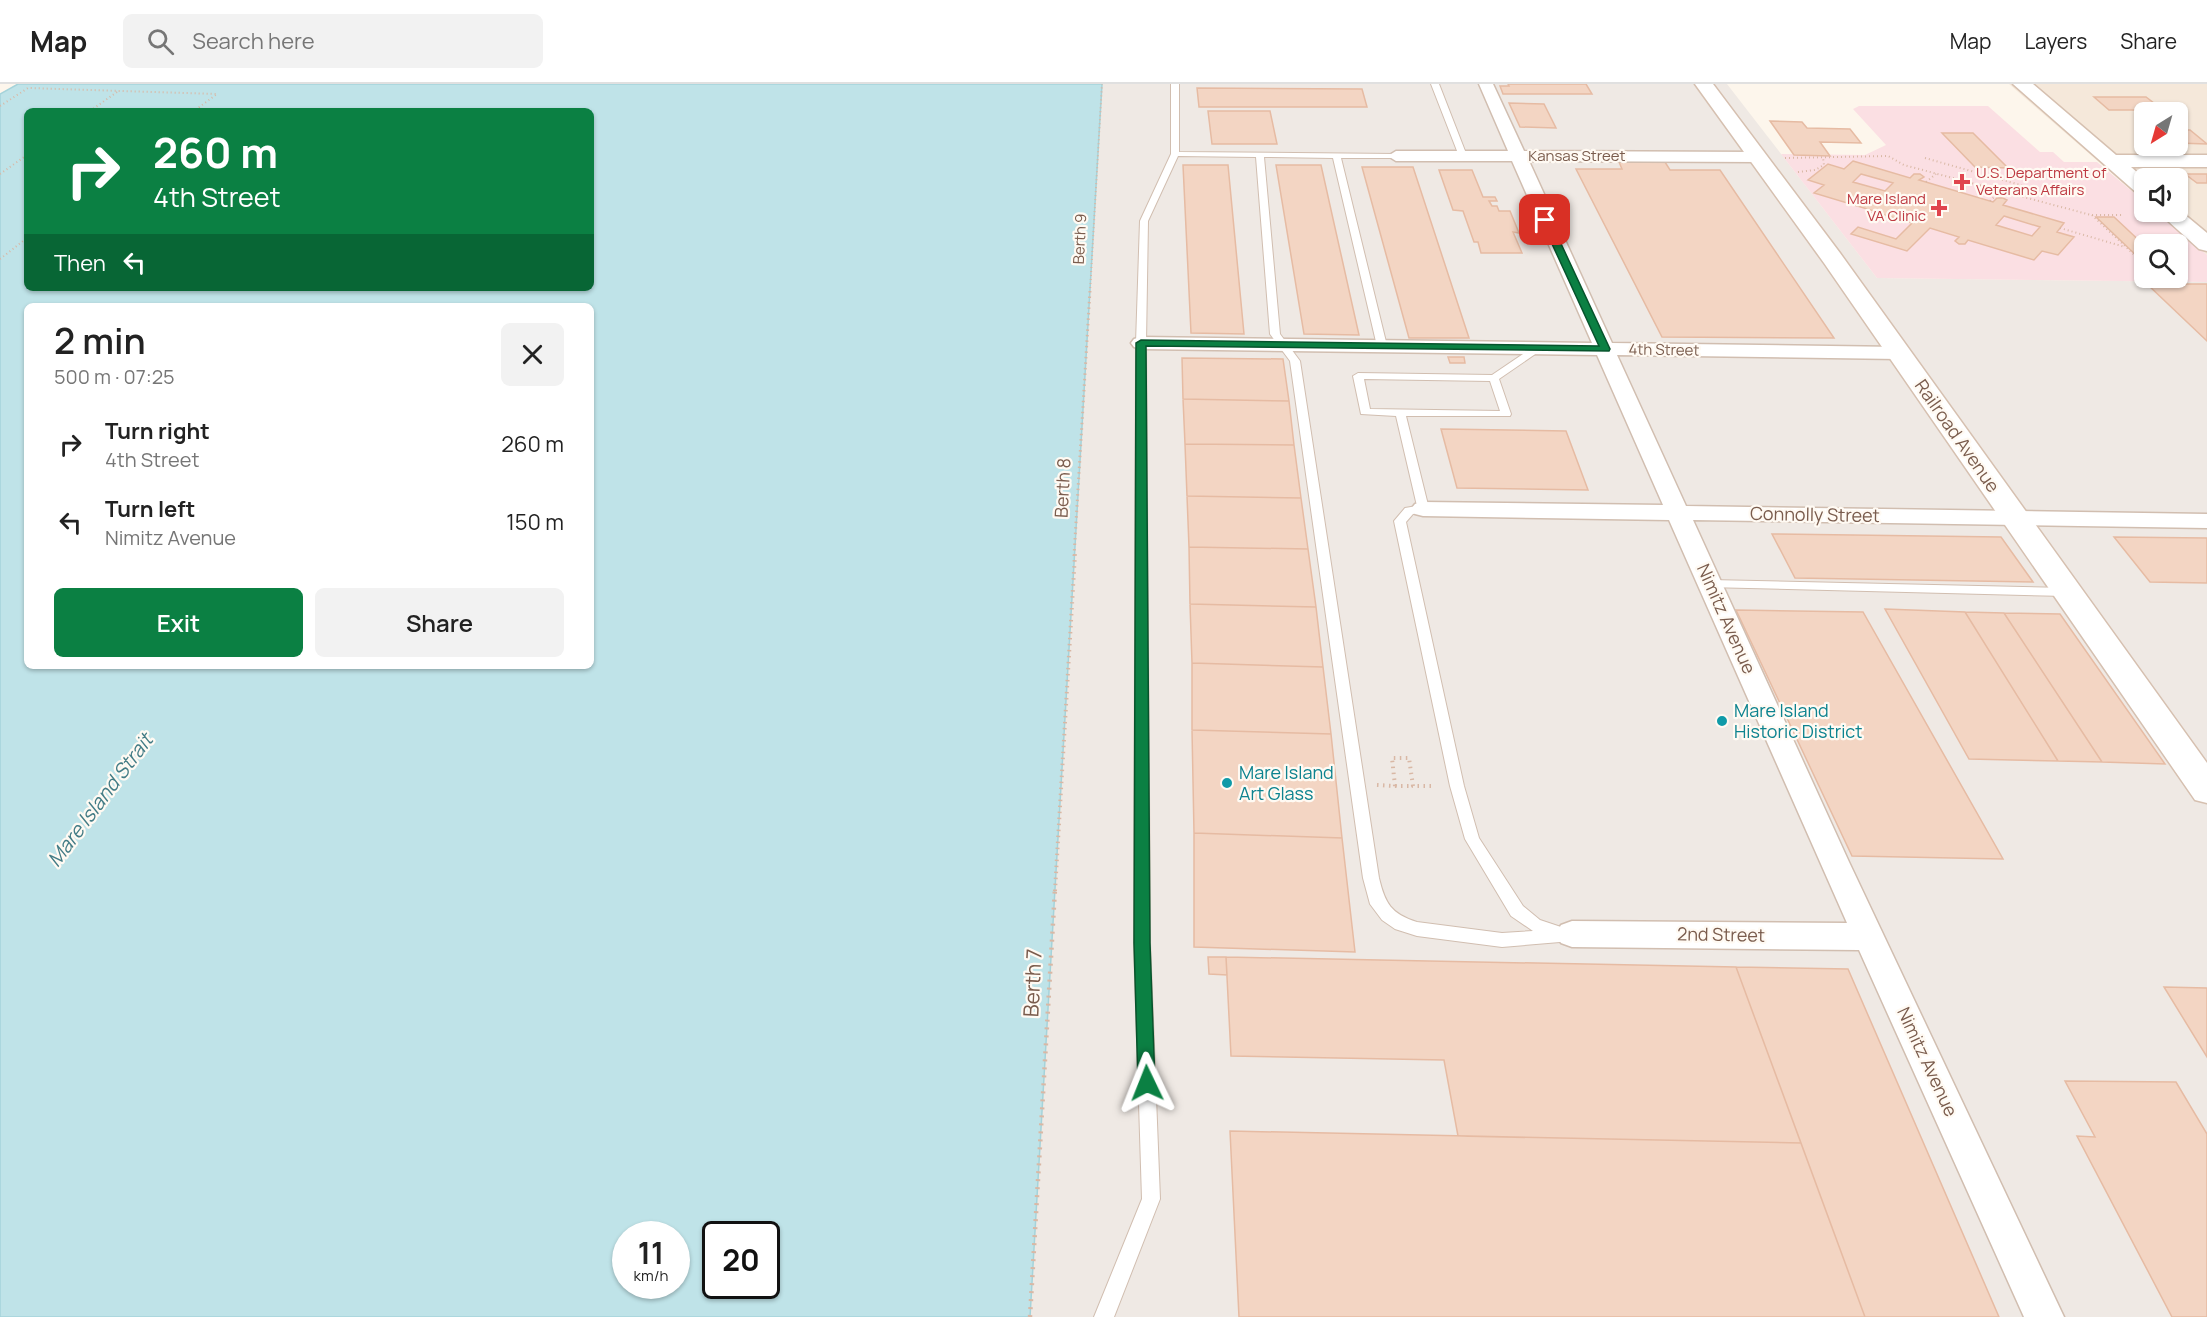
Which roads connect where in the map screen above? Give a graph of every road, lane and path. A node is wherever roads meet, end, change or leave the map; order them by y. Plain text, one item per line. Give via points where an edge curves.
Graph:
1 (1102, 84) edge
2 (1175, 84) edge
3 (1435, 84) edge
4 (1486, 84) edge
5 (1704, 84) edge
6 (2022, 84) edge
7 (118, 92) junction
8 (0, 106) edge
9 (94, 108) edge
10 (198, 108) edge
11 (1260, 153) junction
12 (1174, 154) junction
13 (1336, 155) junction
14 (1396, 156) joint
15 (1463, 156) junction
16 (1516, 156) junction
17 (24, 157) edge
18 (1770, 157) junction
19 (1823, 158) junction
20 (1925, 158) dead end
21 (2112, 161) junction
22 (2207, 161) edge
23 (1816, 166) dead end
24 (1821, 167) junction
25 (1793, 172) dead end
26 (1936, 173) junction
27 (0, 174) edge
28 (2134, 180) edge
29 (1926, 182) dead end
30 (2000, 191) junction
31 (2056, 195) dead end
32 (1990, 201) dead end
33 (2091, 215) junction
34 (2124, 215) dead end
35 (2181, 222) edge
36 (2060, 228) dead end
37 (24, 240) edge
38 (2207, 244) edge
39 (2126, 247) junction
40 (2134, 254) edge
41 (0, 259) edge
42 (1086, 327) joint
43 (1141, 343) junction
44 (1284, 346) junction
45 (1382, 346) junction
46 (1539, 348) junction
47 (1605, 349) junction
48 (1899, 352) junction
49 (1494, 378) junction
50 (1400, 412) junction
51 (1423, 509) junction
52 (1678, 513) junction
53 (2014, 519) junction
54 (2207, 521) edge
55 (1710, 584) junction
56 (2067, 592) junction
57 (1068, 650) joint
58 (2195, 758) edge
59 (1357, 785) junction
60 (1395, 786) junction
61 (1413, 786) junction
62 (1457, 786) junction
63 (2207, 790) edge
64 (1572, 934) junction
65 (1870, 937) junction
66 (1030, 1317) edge
67 (1104, 1317) edge
68 (2044, 1317) edge

1 - 42 path, Berth 9
2 - 12 lane
3 - 15 lane
4 - 16 street, Nimitz Avenue
5 - 18 street, Railroad Avenue
6 - 21 street
7 - 8 path via 28,88
7 - 9 path
7 - 10 path via 217,94
11 - 12 lane
11 - 13 lane
11 - 44 lane via 1275,334
12 - 43 lane via 1144,221
13 - 14 lane
13 - 45 lane
14 - 15 street, Kansas Street
15 - 16 street, Kansas Street
16 - 18 street, Kansas Street
16 - 47 street, Nimitz Avenue
17 - 27 path
18 - 19 path
18 - 48 street, Railroad Avenue
19 - 24 path
19 - 26 path via 1888,156 1904,165
20 - 31 path
21 - 22 street
21 - 28 street
23 - 24 path
24 - 25 path
26 - 29 path
26 - 30 path
30 - 32 path
30 - 33 path
33 - 34 path
33 - 39 path
35 - 38 street
36 - 39 path
37 - 41 path
39 - 40 path
42 - 57 path, Berth 8
43 - 44 street, 4th Street
43 - 67 lane via 1142,943 1151,1199
44 - 45 street, 4th Street
44 - 59 lane via 1295,361
45 - 46 street, 4th Street
46 - 47 street, 4th Street
46 - 49 lane
47 - 48 street, 4th Street
47 - 52 street, Nimitz Avenue
48 - 53 street, Railroad Avenue
49 - 50 lane via 1506,414
49 - 50 lane via 1358,376 1365,412
50 - 51 lane
51 - 52 street, Connolly Street
51 - 62 lane via 1409,511 1400,521
52 - 53 street, Connolly Street
52 - 55 street, Nimitz Avenue
53 - 54 street, Connolly Street
53 - 56 street, Railroad Avenue
55 - 56 lane
55 - 65 street, Nimitz Avenue
56 - 58 street, Railroad Avenue
57 - 66 path, Berth 7
58 - 63 street, Railroad Avenue
59 - 60 path
59 - 64 lane via 1373,891 1388,915 1417,929 1502,940
60 - 61 path
60 - 61 path via 1392,758 1409,758
61 - 62 path
62 - 64 lane via 1472,839 1510,903 1535,925
64 - 65 street, 2nd Street
65 - 68 street, Nimitz Avenue

